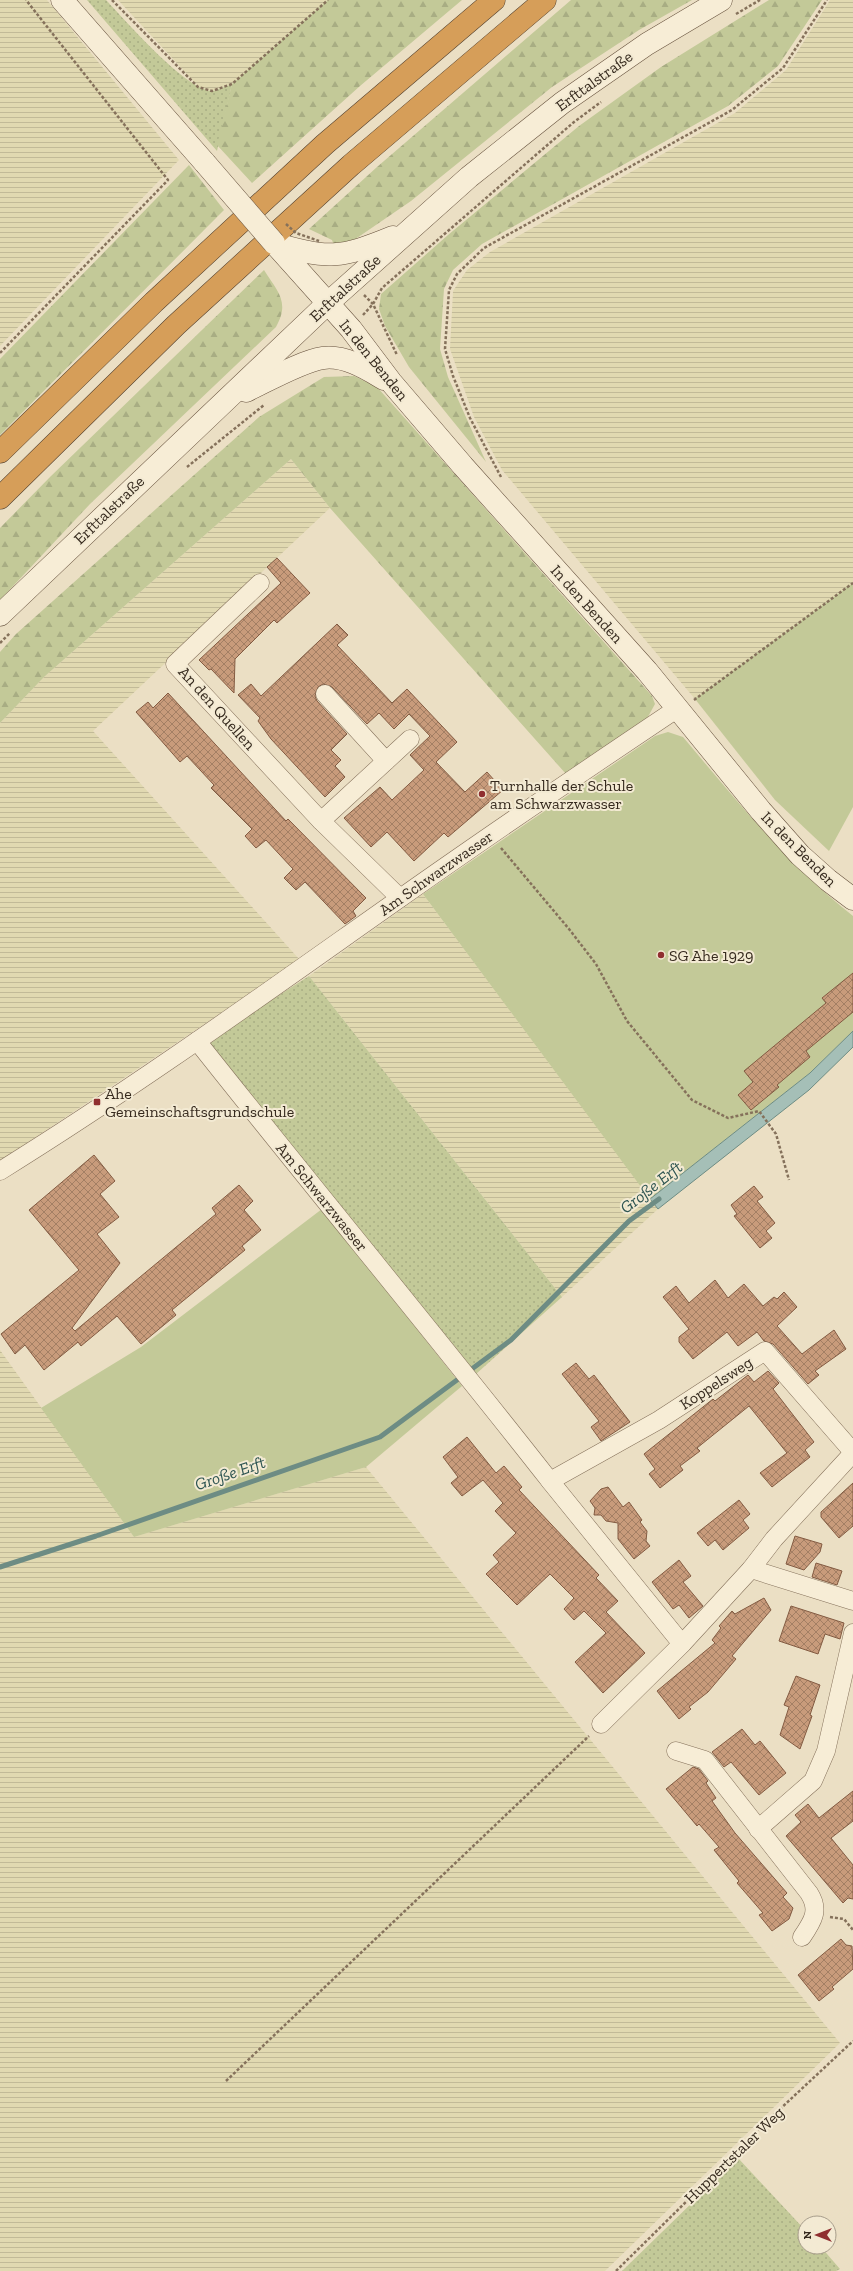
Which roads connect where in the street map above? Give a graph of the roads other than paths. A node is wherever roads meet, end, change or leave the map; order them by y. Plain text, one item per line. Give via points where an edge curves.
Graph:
1 (62, 0) edge
2 (494, 0) edge
3 (545, 0) edge
4 (727, 8) edge
5 (407, 231) junction
6 (274, 243) junction
7 (328, 303) junction
8 (390, 382) junction
9 (227, 400) junction
10 (0, 452) edge
11 (0, 498) edge
12 (260, 583) dead end
13 (6, 622) edge
14 (325, 694) dead end
15 (678, 708) junction
16 (410, 739) dead end
17 (386, 761) junction
18 (321, 821) junction
19 (400, 898) junction
20 (853, 899) edge
21 (197, 1041) junction
22 (0, 1171) edge
23 (853, 1453) edge
24 (550, 1481) junction
25 (751, 1569) junction
26 (853, 1601) edge
27 (853, 1633) edge
28 (682, 1644) junction
29 (602, 1724) road end
30 (676, 1751) dead end
31 (758, 1829) junction
32 (802, 1937) dead end

1 - 6 main road, In den Benden, bridge
2 - 10 highway via 314,155 154,302
3 - 11 highway via 345,170 176,325
4 - 5 main road, Erfttalstraße via 647,44 562,103
5 - 6 main road via 348,253 315,255
5 - 7 main road, Erfttalstraße
6 - 7 main road, In den Benden
7 - 8 main road, In den Benden via 351,329
7 - 9 main road, Erfttalstraße
8 - 9 main road via 359,364 324,358 299,366
8 - 15 main road, In den Benden
9 - 13 main road, Erfttalstraße via 136,484
12 - 18 street, An den Quellen via 175,664
14 - 17 street
15 - 19 street, Am Schwarzwasser
15 - 20 main road, In den Benden via 781,833 828,880
16 - 17 street
17 - 18 street
18 - 19 street, An den Quellen
19 - 21 street, Am Schwarzwasser
21 - 22 street, Am Schwarzwasser via 79,1122
21 - 24 street, Am Schwarzwasser
23 - 24 street, Koppelsweg via 765,1351 659,1420
23 - 25 street, Koppelsweg via 774,1539
24 - 28 street
25 - 26 street
25 - 28 street, Koppelsweg
27 - 31 street via 826,1751 813,1781
28 - 29 street, Koppelsweg
30 - 31 street via 705,1760
31 - 32 street via 814,1902 815,1915

